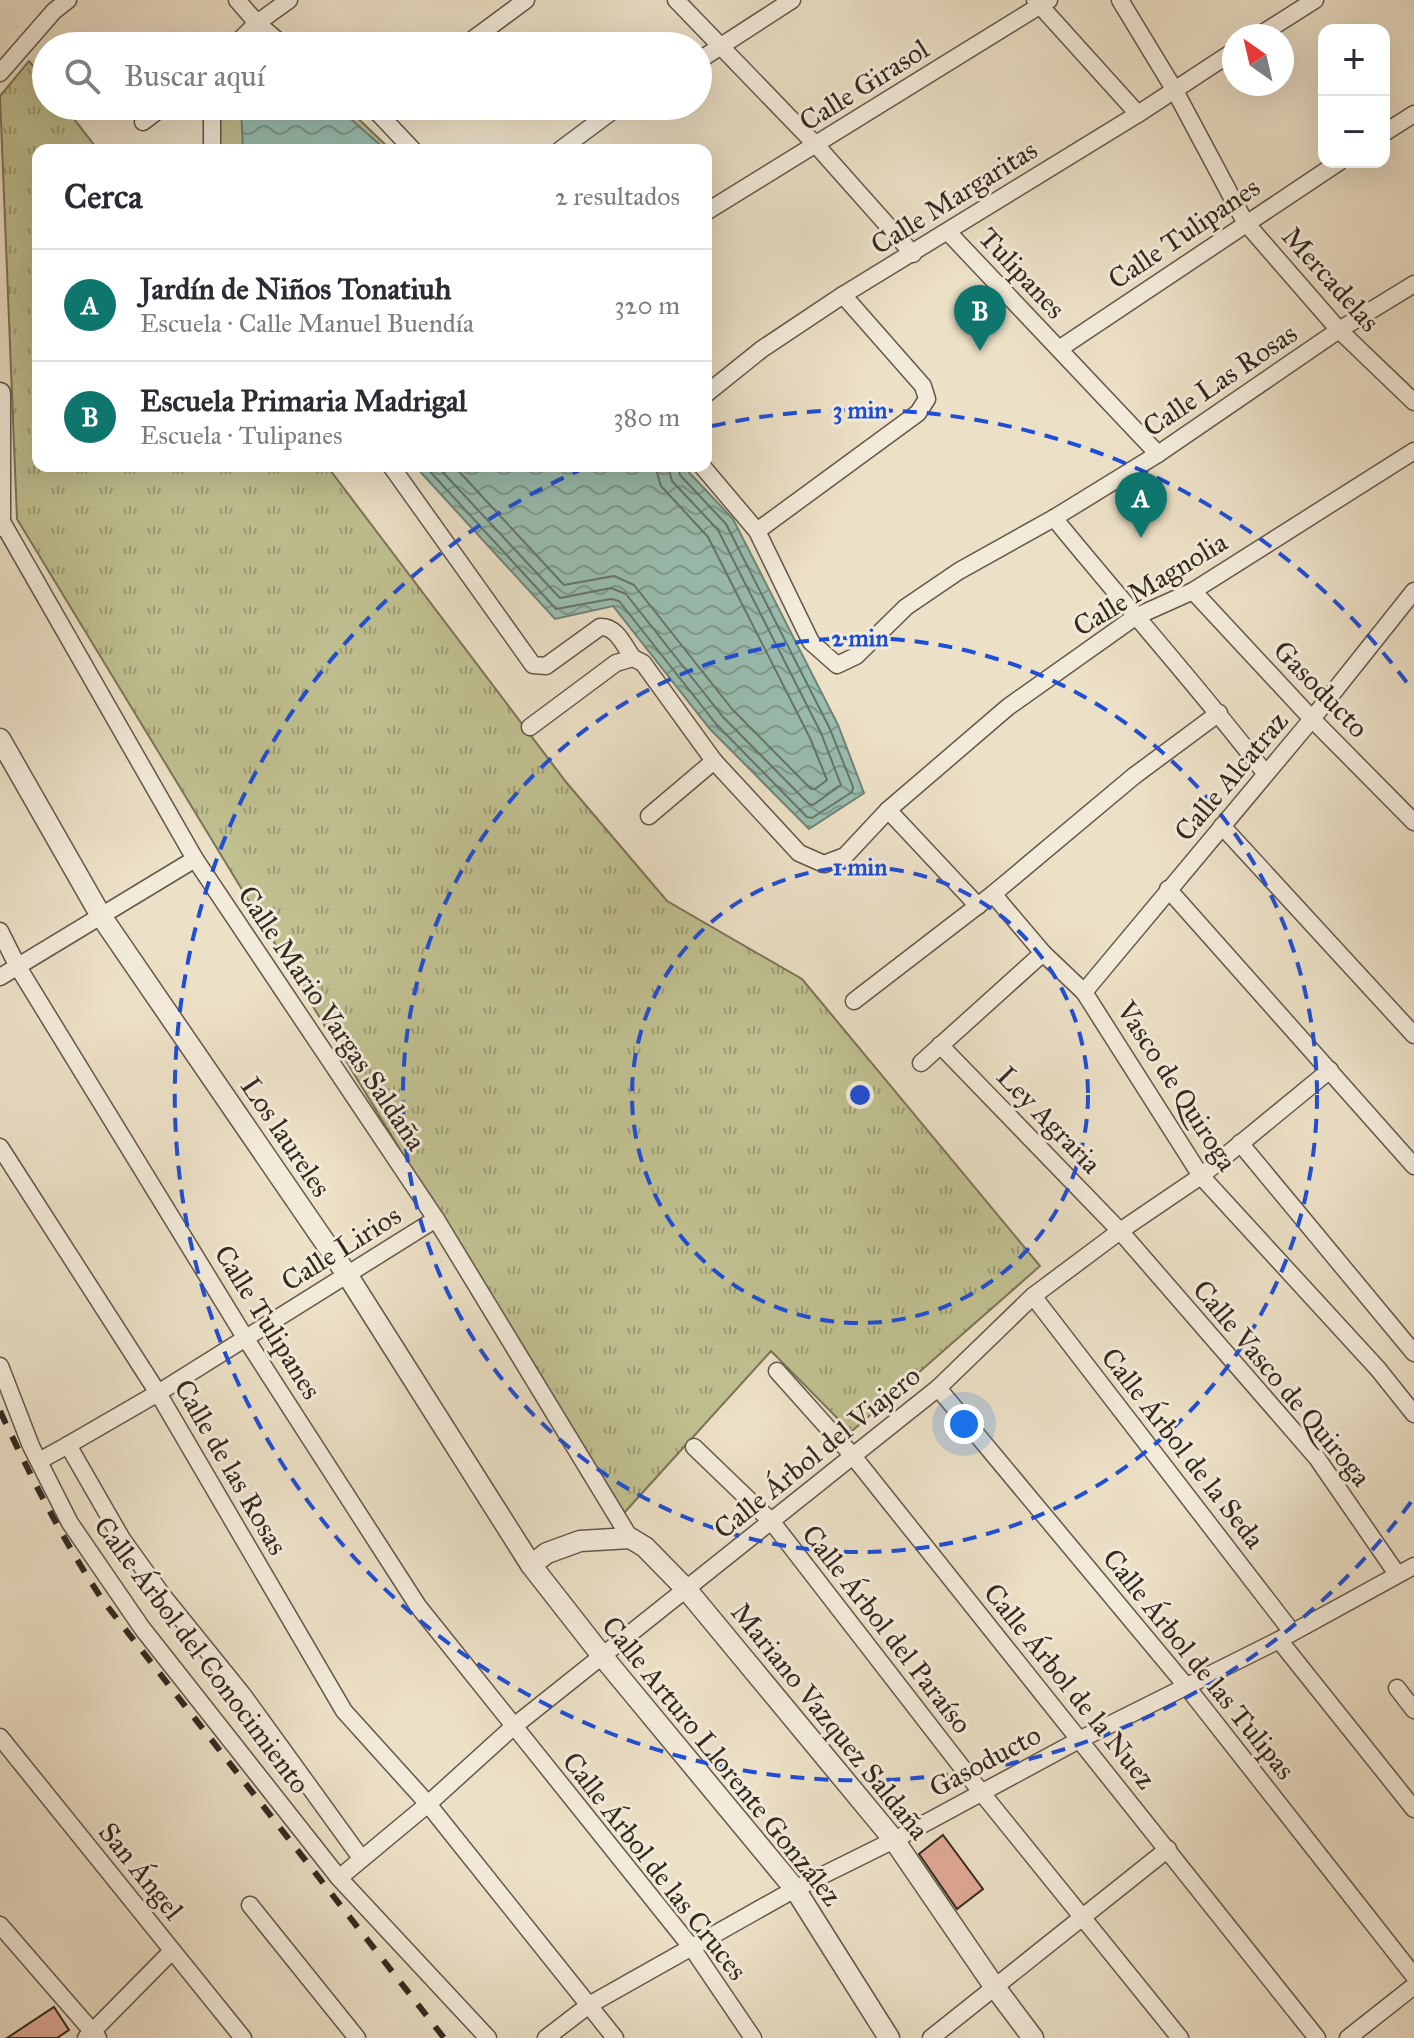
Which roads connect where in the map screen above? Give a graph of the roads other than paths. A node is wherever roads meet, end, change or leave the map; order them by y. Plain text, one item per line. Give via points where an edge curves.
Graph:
1 (68, 0) edge
2 (237, 0) edge
3 (289, 0) edge
4 (526, 0) edge
5 (676, 0) edge
6 (792, 0) edge
7 (1120, 0) edge
8 (1315, 0) edge
9 (1041, 2) edge
10 (257, 23) junction
11 (1277, 24) edge
12 (36, 32) edge
13 (248, 32) edge
14 (268, 32) edge
15 (483, 32) edge
16 (707, 32) edge
17 (32, 36) edge
18 (712, 38) edge
19 (721, 47) junction
20 (712, 52) edge
21 (1222, 59) edge
22 (0, 73) edge
23 (1174, 89) junction
24 (1138, 114) junction
25 (1414, 114) edge
26 (146, 120) edge
27 (212, 120) edge
28 (388, 120) edge
29 (600, 120) edge
30 (143, 122) dead end
31 (1390, 129) edge
32 (212, 144) edge
33 (408, 144) edge
34 (568, 144) edge
35 (817, 146) junction
36 (1330, 168) edge
37 (712, 208) edge
38 (1245, 222) junction
39 (948, 232) junction
40 (913, 254) junction
41 (1414, 284) edge
42 (843, 295) junction
43 (1339, 330) junction
44 (1059, 349) junction
45 (712, 389) edge
46 (0, 393) edge
47 (1414, 402) edge
48 (1414, 451) edge
49 (1158, 454) junction
50 (395, 472) edge
51 (707, 472) edge
52 (1054, 518) junction
53 (0, 523) edge
54 (757, 531) junction
55 (1193, 591) junction
56 (1412, 600) edge
57 (1135, 617) junction
58 (633, 658) junction
59 (1219, 713) junction
60 (1312, 719) junction
61 (530, 727) dead end
62 (0, 739) edge
63 (714, 761) junction
64 (1265, 773) junction
65 (888, 810) junction
66 (649, 816) dead end
67 (1414, 822) edge
68 (1222, 826) junction
69 (195, 859) junction
70 (1168, 889) junction
71 (993, 894) junction
72 (978, 906) junction
73 (101, 916) junction
74 (0, 931) edge
75 (1043, 953) junction
76 (18, 967) junction
77 (0, 977) edge
78 (1084, 992) junction
79 (854, 1001) dead end
80 (1414, 1035) edge
81 (940, 1045) junction
82 (921, 1063) dead end
83 (1330, 1070) junction
84 (1240, 1143) junction
85 (0, 1147) edge
86 (1414, 1166) edge
87 (1201, 1176) junction
88 (436, 1219) junction
89 (1120, 1231) junction
90 (348, 1276) junction
91 (1033, 1296) junction
92 (246, 1339) junction
93 (1414, 1353) edge
94 (0, 1366) edge
95 (777, 1371) dead end
96 (938, 1388) junction
97 (158, 1393) junction
98 (1414, 1414) edge
99 (68, 1445) junction
100 (694, 1447) dead end
101 (853, 1456) junction
102 (39, 1461) junction
103 (772, 1522) junction
104 (630, 1538) junction
105 (531, 1565) junction
106 (1414, 1566) edge
107 (1397, 1574) junction
108 (687, 1590) junction
109 (1286, 1636) junction
110 (603, 1657) junction
111 (1187, 1687) junction
112 (1397, 1688) dead end
113 (1414, 1710) edge
114 (513, 1727) junction
115 (0, 1738) edge
116 (1079, 1740) junction
117 (981, 1792) junction
118 (428, 1804) junction
119 (1414, 1809) edge
120 (894, 1840) junction
121 (1168, 1849) junction
122 (361, 1858) junction
123 (339, 1878) junction
124 (795, 1889) junction
125 (250, 1905) dead end
126 (1083, 1916) junction
127 (0, 1925) edge
128 (692, 1948) junction
129 (172, 1951) junction
130 (1414, 1976) edge
131 (994, 1986) junction
132 (1414, 1986) edge
133 (589, 2005) junction
134 (92, 2036) edge
135 (243, 2038) edge
136 (357, 2038) edge
137 (488, 2038) edge
138 (546, 2038) edge
139 (615, 2038) edge
140 (753, 2038) edge
141 (889, 2038) edge
142 (931, 2038) edge
143 (1033, 2038) edge
144 (1180, 2038) edge
145 (1317, 2038) edge
146 (1348, 2038) edge

1 - 12 street
2 - 10 street
3 - 10 street
4 - 15 street
5 - 16 street
6 - 19 street
7 - 23 street, Mercadelas
8 - 11 street
9 - 24 street
9 - 35 street, Calle Girasol
10 - 13 street
10 - 14 street
17 - 22 street
18 - 19 street
19 - 20 street
19 - 35 street
21 - 23 street, Calle Margaritas
23 - 24 street, Calle Margaritas
23 - 38 street, Mercadelas
24 - 39 street, Calle Margaritas
25 - 31 street
26 - 30 street
27 - 32 street
28 - 33 street
29 - 34 street
35 - 37 street, Calle Girasol
35 - 40 street
36 - 38 street, Calle Tulipanes
38 - 43 street, Mercadelas
38 - 44 street, Calle Tulipanes
39 - 40 street, Calle Margaritas
39 - 44 street, Tulipanes
40 - 42 street, Calle Margaritas
41 - 43 street, Calle Las Rosas
42 - 45 street, Calle Margaritas
42 - 54 street via 923,386 927,399 918,413
43 - 47 street, Mercadelas
43 - 49 street, Calle Las Rosas
44 - 49 street, Tulipanes
46 - 53 street
48 - 55 street, Calle Magnolia
49 - 52 street, Calle Las Rosas
50 - 58 street, Calle Magnolia via 533,665 546,666 600,627 615,632
51 - 54 street
52 - 54 street, Calle Las Rosas via 938,585 906,607 856,656 837,665 811,642
52 - 57 street
53 - 69 street, Calle Mario Vargas Saldaña
55 - 57 street, Calle Magnolia
55 - 60 street, Gasoducto
56 - 60 street, Calle Alcatraz
57 - 59 street
57 - 65 street, Calle Magnolia via 1008,707
58 - 61 street via 616,663
58 - 63 street, Calle Magnolia via 643,663
59 - 64 street
59 - 71 street
60 - 64 street, Calle Alcatraz
60 - 67 street, Gasoducto
62 - 73 street, Los laureles
63 - 65 street, Calle Magnolia via 799,853 824,864 845,856
63 - 66 street
64 - 68 street, Calle Alcatraz
65 - 72 street
68 - 70 street, Calle Alcatraz
68 - 80 street
69 - 73 street
69 - 88 street, Calle Mario Vargas Saldaña
70 - 78 street, Calle Alcatraz
70 - 83 street
71 - 72 street
71 - 75 street, Vasco de Quiroga
72 - 79 street
73 - 76 street
73 - 90 street, Los laureles
74 - 76 street, Calle Tulipanes
75 - 78 street, Vasco de Quiroga
75 - 81 street
76 - 77 street
76 - 92 street, Calle Tulipanes
78 - 87 street, Vasco de Quiroga
81 - 82 street
81 - 89 street, Ley Agraria
83 - 84 street, Calle Árbol del Viajero
83 - 86 street
84 - 87 street, Calle Árbol del Viajero
84 - 93 street
85 - 97 street, Calle de las Rosas
87 - 89 street, Calle Árbol del Viajero
87 - 98 street, Vasco de Quiroga
88 - 90 street, Calle Lirios
88 - 104 street, Calle Mario Vargas Saldaña
89 - 91 street, Calle Árbol del Viajero
89 - 107 street, Calle Vasco de Quiroga via 1317,1458
90 - 92 street, Calle Lirios
90 - 105 street, Los laureles
91 - 96 street, Calle Árbol del Viajero
91 - 109 street, Calle Árbol de la Seda
92 - 97 street, Calle Lirios
92 - 114 street, Calle Tulipanes via 418,1606
94 - 102 street, Calle Árbol del Conocimiento
95 - 101 street, Calle Árbol de la Nuez
96 - 101 street, Calle Árbol del Viajero
96 - 111 street, Calle Árbol de las Tulipas
97 - 99 street, Calle Lirios
97 - 118 street, Calle de las Rosas via 344,1711
99 - 102 street, Calle Lirios
99 - 122 street via 138,1562
100 - 103 street, Calle Árbol del Paraíso
101 - 103 street, Calle Árbol del Viajero
101 - 116 street, Calle Árbol de la Nuez
102 - 123 street, Calle Árbol del Conocimiento via 70,1523 142,1628
103 - 108 street, Calle Árbol del Viajero
103 - 117 street, Calle Árbol del Paraíso
104 - 105 street via 580,1541
104 - 108 street, Mariano Vazquez Saldaña
105 - 110 street, Calle Arturo Llorente González
106 - 107 street, Gasoducto
107 - 109 street, Gasoducto
108 - 110 street, Calle Árbol del Viajero
108 - 120 street, Mariano Vazquez Saldaña
109 - 111 street, Gasoducto
109 - 119 street, Calle Árbol de la Seda
110 - 114 street, Calle Árbol del Viajero
110 - 124 street, Calle Arturo Llorente González
111 - 116 street, Gasoducto
111 - 130 street, Calle Árbol de las Tulipas
112 - 113 street
114 - 118 street, Calle Árbol del Viajero
114 - 128 street, Calle Árbol de las Cruces
115 - 129 street, San Ángel
116 - 117 street, Gasoducto
116 - 121 street, Calle Árbol de la Nuez
117 - 120 street, Gasoducto
117 - 126 street, Calle Árbol del Paraíso
118 - 122 street, Calle Árbol del Viajero
118 - 133 street, Calle de las Rosas
120 - 124 street, Gasoducto
120 - 131 street, Mariano Vazquez Saldaña
121 - 126 street
121 - 145 street, Calle Árbol de la Nuez
122 - 123 street, Calle Árbol del Viajero
123 - 137 street, Calle Árbol del Conocimiento
124 - 128 street, Gasoducto
124 - 141 street, Calle Arturo Llorente González
125 - 136 street
126 - 131 street
126 - 144 street, Calle Árbol del Paraíso
127 - 134 street
128 - 133 street, Gasoducto
128 - 140 street, Calle Árbol de las Cruces
129 - 134 street
129 - 135 street, San Ángel
131 - 142 street
131 - 143 street, Mariano Vazquez Saldaña
132 - 146 street
133 - 138 street, Gasoducto
133 - 139 street, Calle de las Rosas

